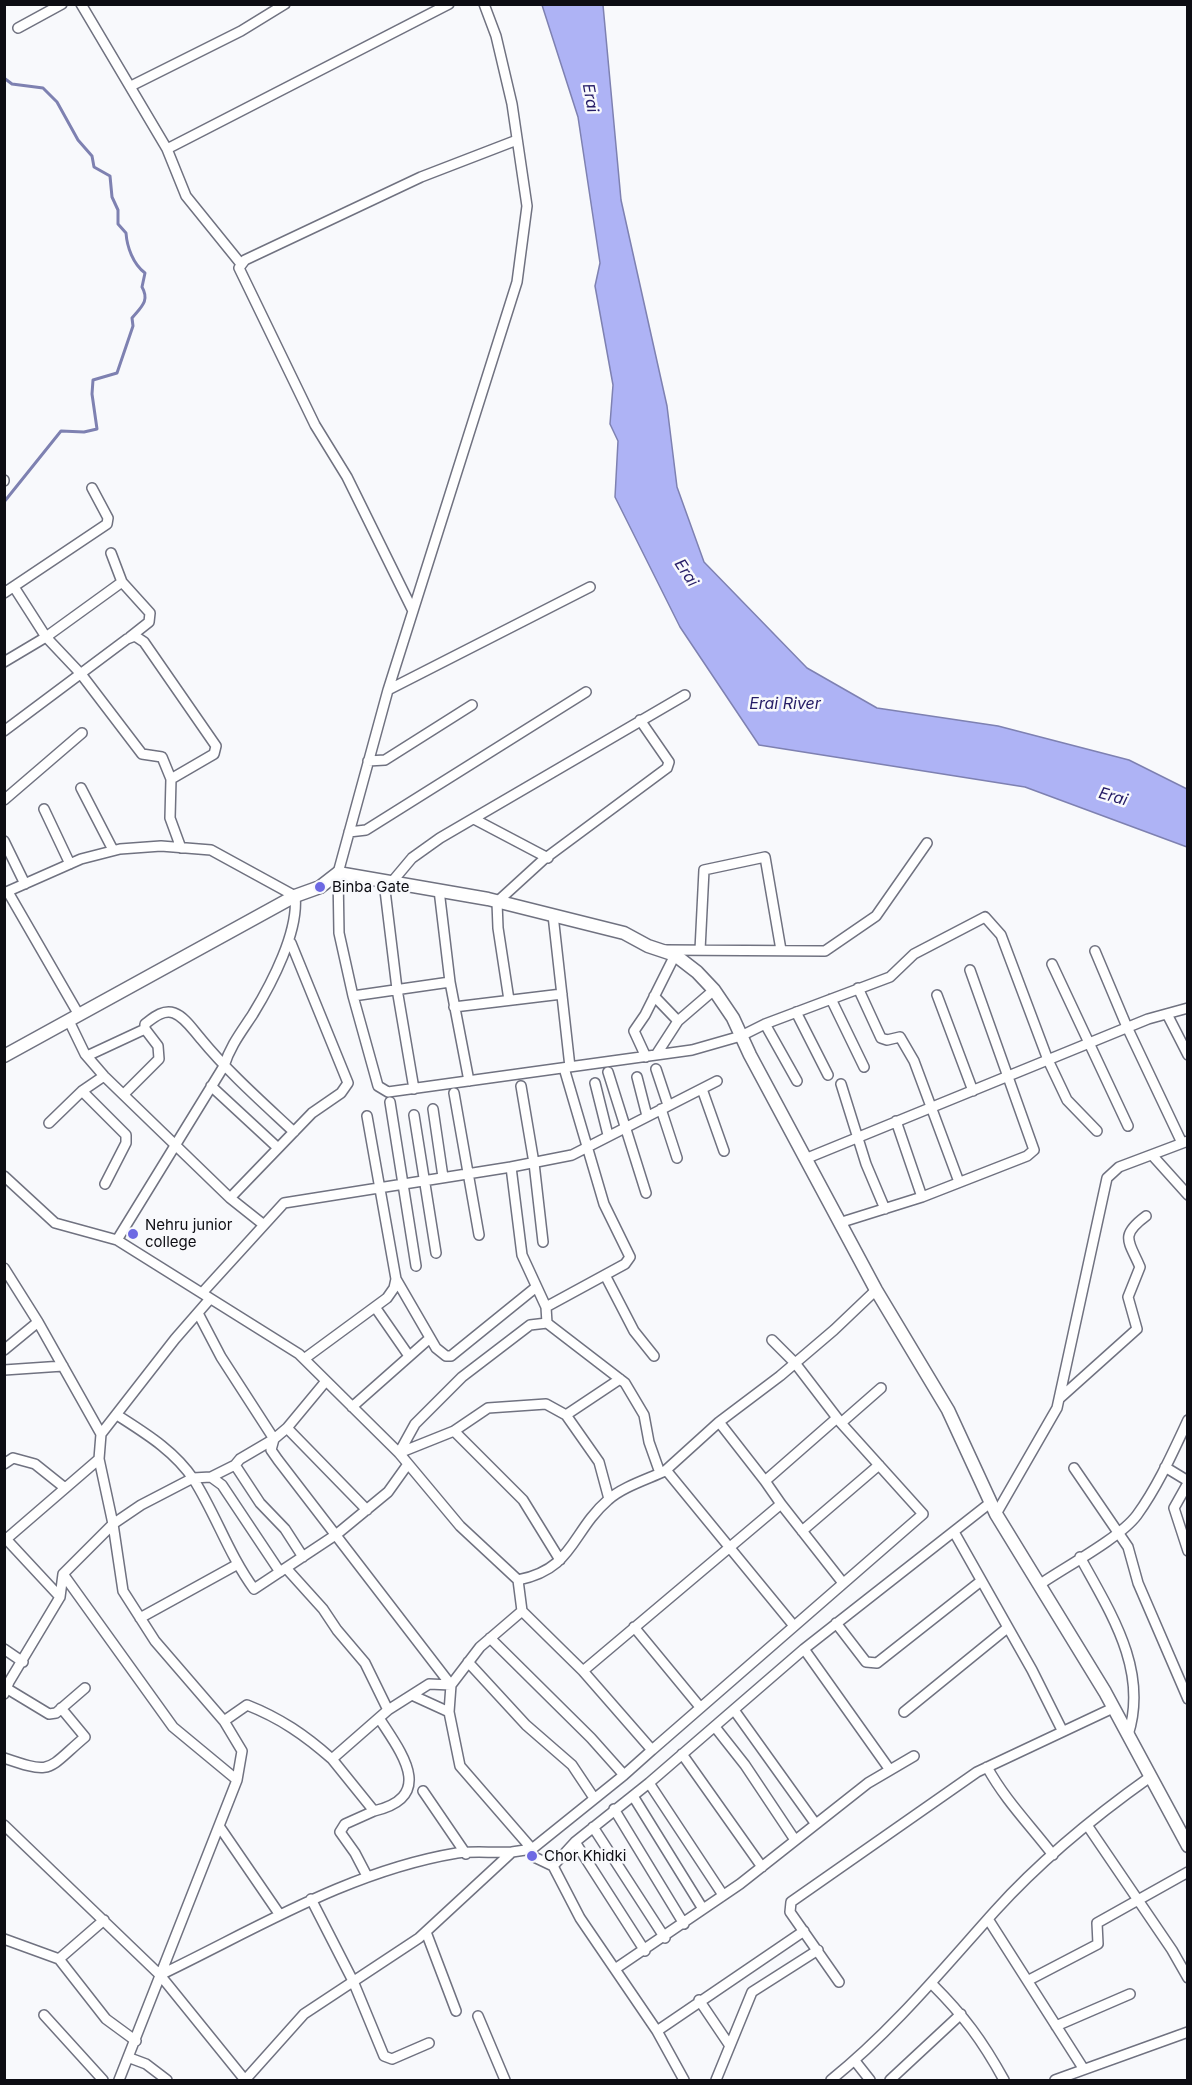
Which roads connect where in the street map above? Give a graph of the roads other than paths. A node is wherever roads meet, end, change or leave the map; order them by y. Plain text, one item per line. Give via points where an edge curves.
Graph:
1 (62, 4) edge
2 (81, 4) edge
3 (285, 4) edge
4 (449, 4) edge
5 (484, 4) edge
6 (18, 28) dead end
7 (131, 86) junction
8 (517, 140) junction
9 (167, 149) junction
10 (241, 264) junction
11 (92, 488) dead end
12 (111, 553) dead end
13 (122, 582) junction
14 (14, 587) junction
15 (590, 587) dead end
16 (4, 593) edge
17 (413, 611) junction
18 (46, 637) junction
19 (130, 637) junction
20 (4, 662) edge
21 (81, 674) junction
22 (388, 690) junction
23 (586, 692) dead end
24 (686, 695) dead end
25 (471, 705) dead end
26 (640, 720) junction
27 (4, 730) edge
28 (82, 733) dead end
29 (368, 761) junction
30 (171, 779) junction
31 (81, 788) dead end
32 (4, 800) edge
33 (44, 809) dead end
34 (474, 819) junction
35 (349, 832) junction
36 (4, 841) edge
37 (927, 843) dead end
38 (181, 848) junction
39 (113, 850) junction
40 (548, 858) junction
41 (69, 864) junction
42 (338, 873) junction
43 (388, 882) junction
44 (25, 884) junction
45 (439, 890) junction
46 (7, 893) edge
47 (295, 896) junction
48 (497, 902) junction
49 (553, 915) junction
50 (291, 943) junction
51 (700, 950) junction
52 (781, 951) junction
53 (1095, 951) dead end
54 (669, 952) junction
55 (1052, 964) dead end
56 (970, 970) dead end
57 (450, 982) junction
58 (858, 988) junction
59 (397, 989) junction
60 (714, 990) junction
61 (562, 994) junction
62 (937, 995) dead end
63 (353, 996) junction
64 (654, 996) junction
65 (831, 999) junction
66 (509, 1000) junction
67 (454, 1007) junction
68 (1188, 1008) edge
69 (796, 1012) junction
70 (1167, 1014) junction
71 (74, 1018) junction
72 (678, 1021) junction
73 (765, 1024) junction
74 (1127, 1027) junction
75 (145, 1029) junction
76 (741, 1036) junction
77 (1087, 1043) junction
78 (656, 1055) junction
79 (1188, 1055) edge
80 (4, 1056) edge
81 (87, 1056) junction
82 (646, 1057) junction
83 (1048, 1060) junction
84 (224, 1066) junction
85 (567, 1067) junction
86 (864, 1067) dead end
87 (656, 1069) dead end
88 (608, 1072) dead end
89 (828, 1075) dead end
90 (104, 1076) junction
91 (1009, 1076) junction
92 (637, 1077) dead end
93 (469, 1081) junction
94 (717, 1081) dead end
95 (797, 1081) dead end
96 (595, 1083) dead end
97 (841, 1084) dead end
98 (211, 1086) junction
99 (521, 1086) dead end
100 (414, 1089) junction
101 (702, 1089) junction
102 (82, 1091) junction
103 (973, 1091) junction
104 (453, 1092) dead end
105 (124, 1094) junction
106 (390, 1102) dead end
107 (664, 1107) junction
108 (930, 1107) junction
109 (433, 1109) dead end
110 (414, 1114) dead end
111 (367, 1116) dead end
112 (647, 1116) junction
113 (896, 1121) junction
114 (49, 1123) dead end
115 (1128, 1126) dead end
116 (624, 1129) junction
117 (1097, 1131) dead end
118 (294, 1132) junction
119 (608, 1135) junction
120 (857, 1137) junction
121 (1185, 1142) edge
122 (174, 1145) junction
123 (278, 1148) junction
124 (586, 1149) junction
125 (724, 1151) dead end
126 (1152, 1155) junction
127 (677, 1158) dead end
128 (805, 1159) junction
129 (534, 1163) junction
130 (511, 1167) junction
131 (467, 1173) junction
132 (4, 1176) edge
133 (443, 1177) junction
134 (424, 1179) junction
135 (959, 1182) junction
136 (402, 1183) junction
137 (105, 1184) dead end
138 (380, 1188) junction
139 (646, 1193) dead end
140 (1188, 1195) edge
141 (922, 1197) junction
142 (231, 1198) junction
143 (885, 1209) junction
144 (1146, 1216) dead end
145 (839, 1223) junction
146 (264, 1225) junction
147 (479, 1235) dead end
148 (117, 1240) junction
149 (543, 1242) dead end
150 (436, 1253) dead end
151 (416, 1266) dead end
152 (5, 1271) edge
153 (605, 1275) junction
154 (396, 1279) junction
155 (536, 1288) junction
156 (876, 1290) junction
157 (206, 1297) junction
158 (375, 1307) junction
159 (546, 1307) junction
160 (199, 1315) junction
161 (38, 1322) junction
162 (547, 1323) junction
163 (430, 1338) junction
164 (772, 1340) dead end
165 (4, 1350) edge
166 (409, 1356) junction
167 (654, 1356) dead end
168 (304, 1359) junction
169 (795, 1363) junction
170 (63, 1366) junction
171 (4, 1370) edge
172 (620, 1379) junction
173 (326, 1381) junction
174 (881, 1388) dead end
175 (1060, 1398) junction
176 (352, 1407) junction
177 (117, 1415) junction
178 (566, 1415) junction
179 (1188, 1420) edge
180 (839, 1421) junction
181 (719, 1422) junction
182 (287, 1428) junction
183 (454, 1431) junction
184 (101, 1434) junction
185 (274, 1439) junction
186 (399, 1453) junction
187 (99, 1460) junction
188 (4, 1464) edge
189 (408, 1464) junction
190 (236, 1465) junction
191 (879, 1465) junction
192 (1165, 1467) junction
193 (1074, 1468) dead end
194 (663, 1472) junction
195 (211, 1477) junction
196 (193, 1479) junction
197 (765, 1481) junction
198 (1188, 1483) edge
199 (65, 1488) junction
200 (609, 1499) junction
201 (781, 1504) junction
202 (993, 1508) junction
203 (367, 1509) junction
204 (113, 1524) junction
205 (802, 1531) junction
206 (954, 1532) junction
207 (1118, 1532) junction
208 (337, 1534) junction
209 (6, 1541) edge
210 (729, 1546) junction
211 (1188, 1551) edge
212 (303, 1557) junction
213 (1080, 1557) junction
214 (560, 1560) junction
215 (238, 1564) junction
216 (283, 1570) junction
217 (63, 1574) junction
218 (518, 1580) junction
219 (981, 1581) junction
220 (843, 1583) junction
221 (1039, 1585) junction
222 (60, 1597) junction
223 (522, 1611) junction
224 (140, 1618) junction
225 (836, 1623) junction
226 (794, 1626) junction
227 (634, 1627) junction
228 (1006, 1629) junction
229 (490, 1638) junction
230 (804, 1648) junction
231 (4, 1649) edge
232 (23, 1662) junction
233 (468, 1662) junction
234 (583, 1671) junction
235 (451, 1685) junction
236 (85, 1688) dead end
237 (5, 1691) edge
238 (414, 1696) junction
239 (1188, 1700) edge
240 (700, 1707) junction
241 (61, 1708) junction
242 (1113, 1708) junction
243 (388, 1710) junction
244 (734, 1710) junction
245 (449, 1712) junction
246 (904, 1712) dead end
247 (379, 1718) junction
248 (224, 1721) junction
249 (715, 1727) junction
250 (1062, 1730) junction
251 (1128, 1735) junction
252 (652, 1750) junction
253 (682, 1754) junction
254 (915, 1756) dead end
255 (4, 1758) edge
256 (332, 1759) junction
257 (987, 1767) junction
258 (890, 1770) junction
259 (624, 1775) junction
260 (1150, 1777) junction
261 (237, 1780) junction
262 (649, 1783) junction
263 (423, 1791) dead end
264 (633, 1796) junction
265 (594, 1798) junction
266 (614, 1809) junction
267 (374, 1811) junction
268 (815, 1823) junction
269 (4, 1825) edge
270 (1087, 1825) junction
271 (219, 1826) junction
272 (593, 1827) junction
273 (795, 1840) junction
274 (575, 1842) junction
275 (1188, 1846) edge
276 (532, 1849) junction
277 (512, 1852) junction
278 (466, 1854) junction
279 (1053, 1855) junction
280 (553, 1866) junction
281 (762, 1867) junction
282 (1188, 1872) edge
283 (367, 1876) junction
284 (723, 1895) junction
285 (311, 1899) junction
286 (1137, 1901) junction
287 (703, 1909) junction
288 (280, 1915) junction
289 (988, 1919) junction
290 (104, 1920) junction
291 (684, 1924) junction
292 (804, 1931) junction
293 (426, 1932) junction
294 (665, 1938) junction
295 (4, 1939) edge
296 (818, 1950) junction
297 (645, 1951) junction
298 (59, 1959) junction
299 (615, 1969) junction
300 (160, 1975) junction
301 (1188, 1978) edge
302 (1029, 1980) junction
303 (354, 1981) junction
304 (839, 1982) dead end
305 (932, 1984) junction
306 (1130, 1994) dead end
307 (699, 2000) junction
308 (456, 2011) dead end
309 (962, 2014) junction
310 (45, 2015) dead end
311 (478, 2016) dead end
312 (1056, 2026) junction
313 (657, 2031) junction
314 (1188, 2032) edge
315 (136, 2040) junction
316 (429, 2043) dead end
317 (730, 2046) junction
318 (130, 2058) junction
319 (855, 2061) junction
320 (1083, 2068) junction
321 (682, 2077) edge
322 (103, 2080) edge
323 (119, 2080) edge
324 (167, 2080) edge
325 (245, 2080) edge
326 (505, 2080) edge
327 (671, 2080) edge
328 (716, 2080) edge
329 (831, 2080) edge
330 (870, 2080) edge
331 (890, 2080) edge
332 (1004, 2080) edge
333 (1055, 2080) edge

1 - 6 street
2 - 7 street
3 - 7 street via 241,31
4 - 9 street
5 - 8 street via 496,36
7 - 9 street
8 - 10 street via 421,177
8 - 17 street via 527,206 517,282
9 - 10 street via 186,196
10 - 17 street via 241,272 315,425 347,477
11 - 14 street via 108,518 107,524
12 - 13 street
13 - 18 street
13 - 19 street via 150,616 149,622
14 - 16 street
14 - 18 street
15 - 22 street
17 - 22 street
18 - 20 street
18 - 21 street
19 - 21 street
19 - 30 street via 144,642 216,746 214,754
21 - 27 street
21 - 30 street via 142,754 162,757
22 - 29 street
23 - 35 street via 366,830
24 - 26 street
25 - 29 street via 385,760
26 - 34 street
26 - 40 street via 668,766
28 - 32 street
29 - 35 street
30 - 38 street via 170,818
31 - 39 street
33 - 41 street
34 - 40 street
34 - 43 street via 425,848
35 - 42 street
36 - 44 street
37 - 52 street via 884,906 865,924 825,951
38 - 39 street
38 - 47 street via 211,850
39 - 41 street
40 - 48 street
41 - 44 street
42 - 43 main road
42 - 47 main road via 320,887
42 - 63 street via 339,933
43 - 45 main road
43 - 59 street
44 - 46 street
45 - 48 main road
45 - 57 street
46 - 71 street
47 - 50 street via 297,913
47 - 71 main road
48 - 49 main road
48 - 66 street
49 - 54 main road via 624,933
49 - 61 street
50 - 84 street via 235,1039
50 - 118 street via 348,1080 344,1091 312,1113
51 - 52 street
51 - 52 street via 704,870 765,857
51 - 54 street
53 - 74 street
54 - 60 main road
54 - 64 street
55 - 77 street
56 - 91 street
57 - 59 street
57 - 67 street
58 - 65 street
58 - 83 street via 895,974 914,954 985,917 1001,935
58 - 108 street via 881,1038 900,1037 914,1061
59 - 63 street
59 - 100 street
60 - 72 street
60 - 76 main road via 734,1018
61 - 66 street
61 - 85 street
62 - 103 street
63 - 100 street via 378,1086 388,1092
64 - 72 street
64 - 82 street via 634,1031
65 - 69 street
65 - 86 street
66 - 67 street
67 - 93 street
68 - 70 street
69 - 73 street
69 - 89 street
70 - 74 street
70 - 79 street
71 - 80 main road
71 - 81 street
72 - 78 street
73 - 76 street
73 - 95 street
74 - 77 street
74 - 121 street
75 - 81 street
75 - 84 street via 145,1024 159,1015 174,1013 185,1020
75 - 105 street via 158,1046 159,1059
76 - 78 street
76 - 128 main road
77 - 83 street
77 - 115 street
78 - 82 street
81 - 90 street
82 - 85 street
83 - 91 street
83 - 117 street via 1067,1100
84 - 98 street
84 - 118 street
85 - 93 street
85 - 124 street
87 - 107 street
88 - 116 street
90 - 102 street
90 - 105 street
91 - 103 street
91 - 135 street via 1034,1150
92 - 112 street
93 - 100 street
94 - 101 street
96 - 119 street
97 - 120 street
98 - 122 street
98 - 123 street
99 - 129 street
101 - 107 street
101 - 125 street
102 - 114 street
102 - 137 street via 126,1135 126,1143
103 - 108 street
104 - 131 street
105 - 122 street
106 - 136 street
107 - 112 street
107 - 127 street
108 - 113 street
108 - 135 street
109 - 133 street
110 - 134 street
111 - 138 street
112 - 116 street
113 - 120 street
113 - 141 street
116 - 119 street
116 - 139 street
118 - 123 street
119 - 124 street
120 - 128 street
120 - 143 street
121 - 126 street
122 - 142 street
122 - 148 street
123 - 142 street
124 - 129 street
124 - 153 street via 604,1204 630,1257
126 - 140 street
126 - 175 street via 1114,1170 1105,1184
128 - 145 main road
129 - 130 street
129 - 149 street
130 - 131 street
130 - 155 street via 522,1255
131 - 133 street
131 - 147 street
132 - 148 street via 55,1222
133 - 134 street
134 - 136 street
134 - 150 street
135 - 141 street
136 - 138 street
136 - 151 street
138 - 146 street via 293,1200 275,1211
138 - 154 street
141 - 143 street
142 - 146 street
143 - 145 street
144 - 175 street via 1130,1229 1128,1237 1140,1267 1128,1297 1137,1329
145 - 156 main road
146 - 157 street
148 - 157 street
152 - 161 street
153 - 159 street
153 - 167 street via 634,1330
154 - 158 street via 391,1293
154 - 163 street
155 - 159 street
155 - 163 street via 451,1356 441,1353
156 - 169 street
156 - 202 main road via 948,1410
157 - 160 street
157 - 168 street
158 - 166 street
158 - 168 street
159 - 162 street
160 - 177 street via 175,1339
160 - 185 street
161 - 165 street
161 - 170 street
162 - 172 street
162 - 186 street via 530,1325 462,1377 415,1424
163 - 166 street
164 - 169 street
166 - 176 street
168 - 173 street
169 - 180 street
169 - 181 street
170 - 171 street
170 - 184 street
172 - 178 street
172 - 194 street via 644,1415 649,1442
173 - 176 street
173 - 182 street
174 - 180 street
175 - 202 street
176 - 186 street
177 - 184 street
177 - 196 street via 157,1441
178 - 183 street via 546,1404 488,1408
178 - 200 street via 599,1462
179 - 192 street
180 - 191 street
180 - 197 street
181 - 194 street
181 - 197 street
182 - 185 street
182 - 203 street
183 - 186 street
183 - 214 street via 523,1500
184 - 187 street
185 - 190 street via 240,1458
185 - 208 street via 271,1450
186 - 189 street
187 - 199 street
187 - 204 street
188 - 199 street via 14,1458 35,1464
189 - 203 street via 388,1492
189 - 218 street via 460,1526
190 - 195 street
190 - 212 street
191 - 205 street
191 - 220 street via 923,1514
192 - 198 street
192 - 207 street via 1137,1516
193 - 207 street
194 - 200 street
194 - 210 street
195 - 196 street
195 - 216 street via 222,1485
196 - 204 street
196 - 215 street
197 - 201 street
198 - 211 street via 1174,1508
199 - 209 street
200 - 214 street
201 - 205 street
201 - 210 street
202 - 206 street
202 - 221 main road
203 - 208 street
204 - 217 street
204 - 224 street via 123,1591
205 - 220 street
206 - 219 street
206 - 225 street
207 - 213 street
207 - 239 street via 1128,1547 1138,1583
208 - 212 street
208 - 235 street
209 - 222 street
210 - 226 street
210 - 227 street
212 - 216 street
213 - 221 street
213 - 251 street via 1122,1640 1136,1693
214 - 218 street via 540,1575
215 - 216 street via 254,1589
215 - 224 street
216 - 243 street via 323,1608 365,1663
217 - 222 street
217 - 261 street via 173,1727
218 - 223 street
219 - 225 street via 877,1663 866,1662
219 - 228 street
220 - 226 street
221 - 242 main road
222 - 232 street
223 - 229 street
223 - 234 street
224 - 248 street
225 - 230 street
226 - 240 street
227 - 234 street
227 - 240 street
228 - 246 street
228 - 250 street
229 - 233 street
229 - 259 street
230 - 244 street
230 - 258 street
231 - 232 street
232 - 237 street
233 - 235 street
233 - 265 street via 526,1725 572,1765
234 - 252 street
235 - 238 street via 429,1684
235 - 245 street
236 - 241 street
237 - 241 street via 44,1713 53,1714
238 - 243 street
238 - 245 street
240 - 252 street
241 - 255 street via 85,1737 48,1768
242 - 250 street
242 - 251 main road
243 - 247 street
244 - 249 street
244 - 268 street
245 - 276 street via 460,1766
247 - 256 street
247 - 267 street via 408,1764 409,1784 396,1802
248 - 256 street via 247,1705 304,1734
248 - 261 street via 242,1751
249 - 253 street
249 - 273 street
250 - 257 street
251 - 260 main road
252 - 259 street
253 - 262 street
253 - 281 street
254 - 258 street
256 - 267 street
257 - 279 street via 1013,1809
257 - 292 street via 792,1902 790,1912
258 - 268 street
259 - 265 street
260 - 270 street
260 - 275 main road
261 - 271 street
262 - 264 street
262 - 284 street
263 - 278 street
264 - 266 street
264 - 287 street
265 - 276 street
266 - 272 street
266 - 291 street
267 - 283 street via 345,1824 340,1832
268 - 273 street
269 - 290 street
270 - 279 street
270 - 286 street
271 - 288 street
271 - 300 street
272 - 274 street
272 - 294 street
273 - 281 street
274 - 280 street
274 - 297 street
276 - 277 street
276 - 280 street via 532,1856
277 - 278 street
277 - 293 street
278 - 283 street
279 - 289 street
280 - 299 street via 580,1918
281 - 284 street
282 - 286 street
283 - 285 street
284 - 287 street
285 - 288 street
285 - 303 street
286 - 301 street
286 - 302 street via 1097,1923 1098,1944
287 - 291 street
288 - 300 street
289 - 302 street
289 - 305 street
290 - 298 street
290 - 300 street
291 - 294 street
292 - 296 street
292 - 307 street
293 - 303 street
293 - 308 street
294 - 297 street
295 - 298 street
296 - 304 street
296 - 317 street via 752,1992
297 - 299 street
298 - 315 street via 106,2019
299 - 313 street
300 - 315 street
300 - 325 street
302 - 312 street
303 - 316 street via 386,2059
303 - 325 street via 304,2014
305 - 309 street
305 - 319 street
306 - 312 street
307 - 313 street
307 - 317 street
309 - 331 street
309 - 332 street
310 - 322 street
311 - 326 street
312 - 320 street
313 - 321 street
314 - 320 street
315 - 318 street
317 - 328 street
318 - 323 street
318 - 324 street via 146,2064
319 - 329 street
319 - 330 street
320 - 333 street
321 - 327 street

